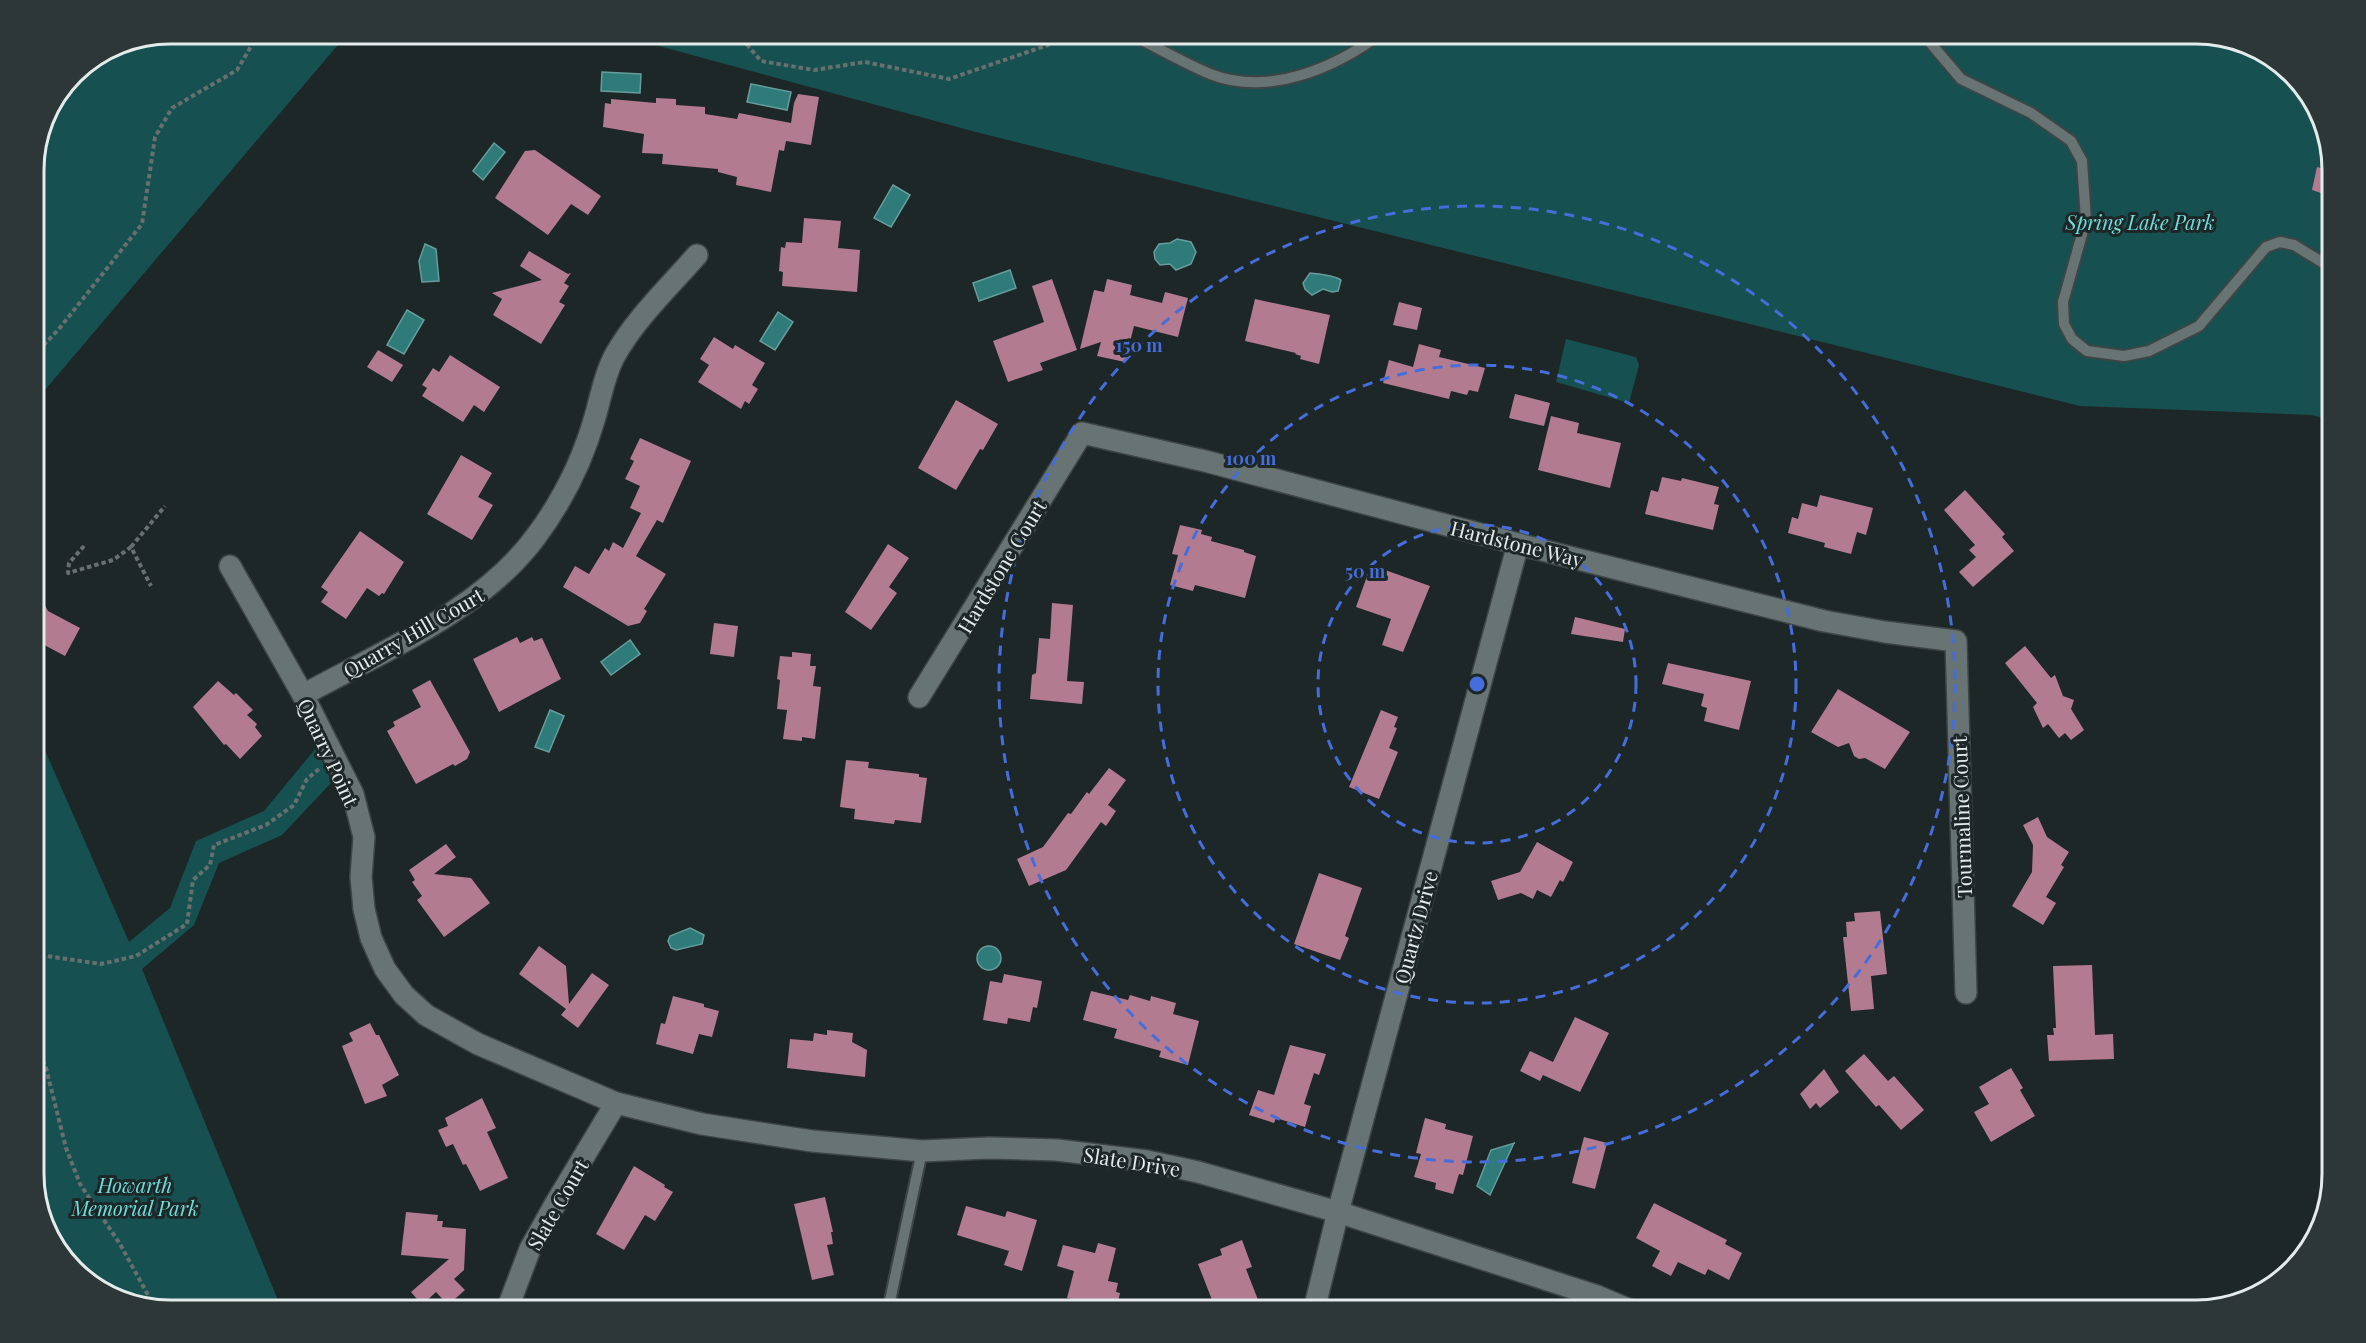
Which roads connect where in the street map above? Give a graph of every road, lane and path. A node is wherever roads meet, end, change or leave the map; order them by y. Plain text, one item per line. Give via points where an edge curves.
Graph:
1 (252, 44) edge
2 (746, 44) edge
3 (1051, 44) edge
4 (1150, 44) edge
5 (1367, 44) edge
6 (1931, 44) edge
7 (697, 255) dead end
8 (2322, 262) edge
9 (44, 345) edge
10 (1082, 434) joint
11 (165, 506) dead end
12 (1518, 544) junction
13 (84, 546) dead end
14 (131, 548) junction
15 (230, 566) dead end
16 (151, 586) dead end
17 (1956, 641) joint
18 (303, 695) junction
19 (918, 697) dead end
20 (335, 756) junction
21 (44, 956) edge
22 (1966, 993) dead end
23 (44, 1064) edge
24 (616, 1103) junction
25 (922, 1151) junction
26 (1338, 1212) junction
27 (149, 1297) edge
28 (511, 1300) edge
29 (890, 1300) edge
30 (1316, 1300) edge
31 (1606, 1300) edge

1 - 9 path via 237,70 172,108 155,137 142,224
2 - 3 path via 761,61 814,70 865,62 949,79
4 - 5 lane via 1212,74 1243,82 1276,81 1318,70
6 - 8 lane via 1961,79 2031,113 2071,141 2082,160 2086,220 2063,302 2064,324 2072,339 2087,351 2124,356 2149,351 2199,326 2266,247 2280,242 2294,245
7 - 18 street, Quarry Hill Court via 614,357 575,471 537,535 515,562 490,587 460,607
10 - 12 street, Hardstone Way via 1205,461
10 - 19 street, Hardstone Court
11 - 14 path
12 - 17 street, Hardstone Way via 1824,621
12 - 26 street, Quartz Drive
13 - 14 path via 69,562 68,573 112,560
14 - 16 path
15 - 18 street, Quarry Point
17 - 22 street, Tourmaline Court
18 - 20 street, Quarry Point
20 - 21 path via 307,779 294,805 266,825 214,845 210,865 193,880 187,924 136,956 101,964
20 - 24 street, Quarry Point via 353,794 364,837 361,877 371,938 385,969 404,995 426,1016 478,1044
23 - 27 path via 66,1149 80,1184
24 - 25 street, Slate Drive via 713,1126 812,1141
24 - 28 street, Slate Court via 530,1249
25 - 26 street, Slate Drive via 1057,1150 1147,1161
25 - 29 lane
26 - 30 street, Quartz Drive
26 - 31 street, Slate Drive

